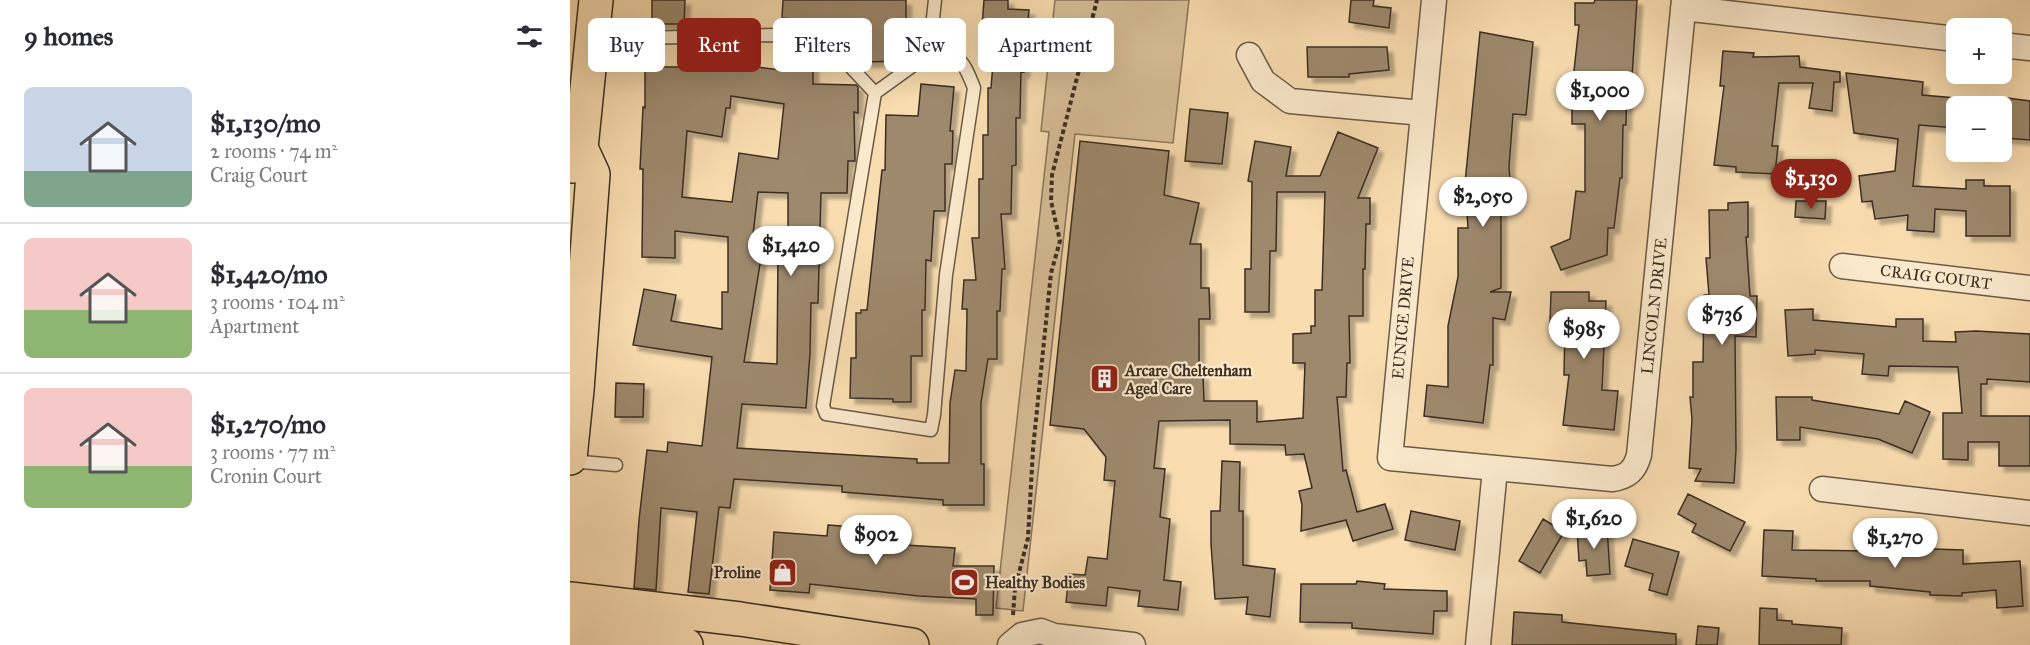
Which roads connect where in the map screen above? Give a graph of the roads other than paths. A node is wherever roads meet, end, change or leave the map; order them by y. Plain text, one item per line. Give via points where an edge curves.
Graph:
1 (596, 0) edge
2 (934, 0) edge
3 (1434, 0) edge
4 (1683, 4) edge
5 (594, 18) edge
6 (932, 18) edge
7 (665, 37) edge
8 (1946, 38) edge
9 (2012, 46) edge
10 (2030, 48) edge
11 (1249, 55) dead end
12 (588, 65) edge
13 (966, 67) edge
14 (904, 72) edge
15 (875, 93) junction
16 (1423, 113) junction
17 (574, 154) edge
18 (1842, 266) dead end
19 (2030, 288) edge
20 (570, 459) edge
21 (616, 465) dead end
22 (1495, 469) junction
23 (1822, 489) dead end
24 (2030, 513) edge
25 (570, 599) edge
26 (570, 630) edge
27 (1013, 634) edge
28 (686, 645) edge
29 (912, 645) edge
30 (1133, 645) edge
31 (1478, 645) edge

1 - 5 main road
2 - 6 lane
3 - 16 street, EUNICE DRIVE
4 - 8 street
4 - 22 street, LINCOLN DRIVE via 1637,463 1628,474 1612,480
7 - 15 lane via 778,35 816,43 847,63
9 - 10 street
11 - 16 street via 1263,81 1290,101
12 - 17 main road
13 - 15 lane via 974,88 946,275 931,430 826,414 823,406
14 - 15 lane
16 - 22 street, EUNICE DRIVE via 1390,458
17 - 20 main road via 593,174
18 - 19 street, CRAIG COURT
20 - 21 lane
22 - 31 street
23 - 24 street
25 - 29 main road
26 - 28 main road
27 - 30 street via 1041,631

